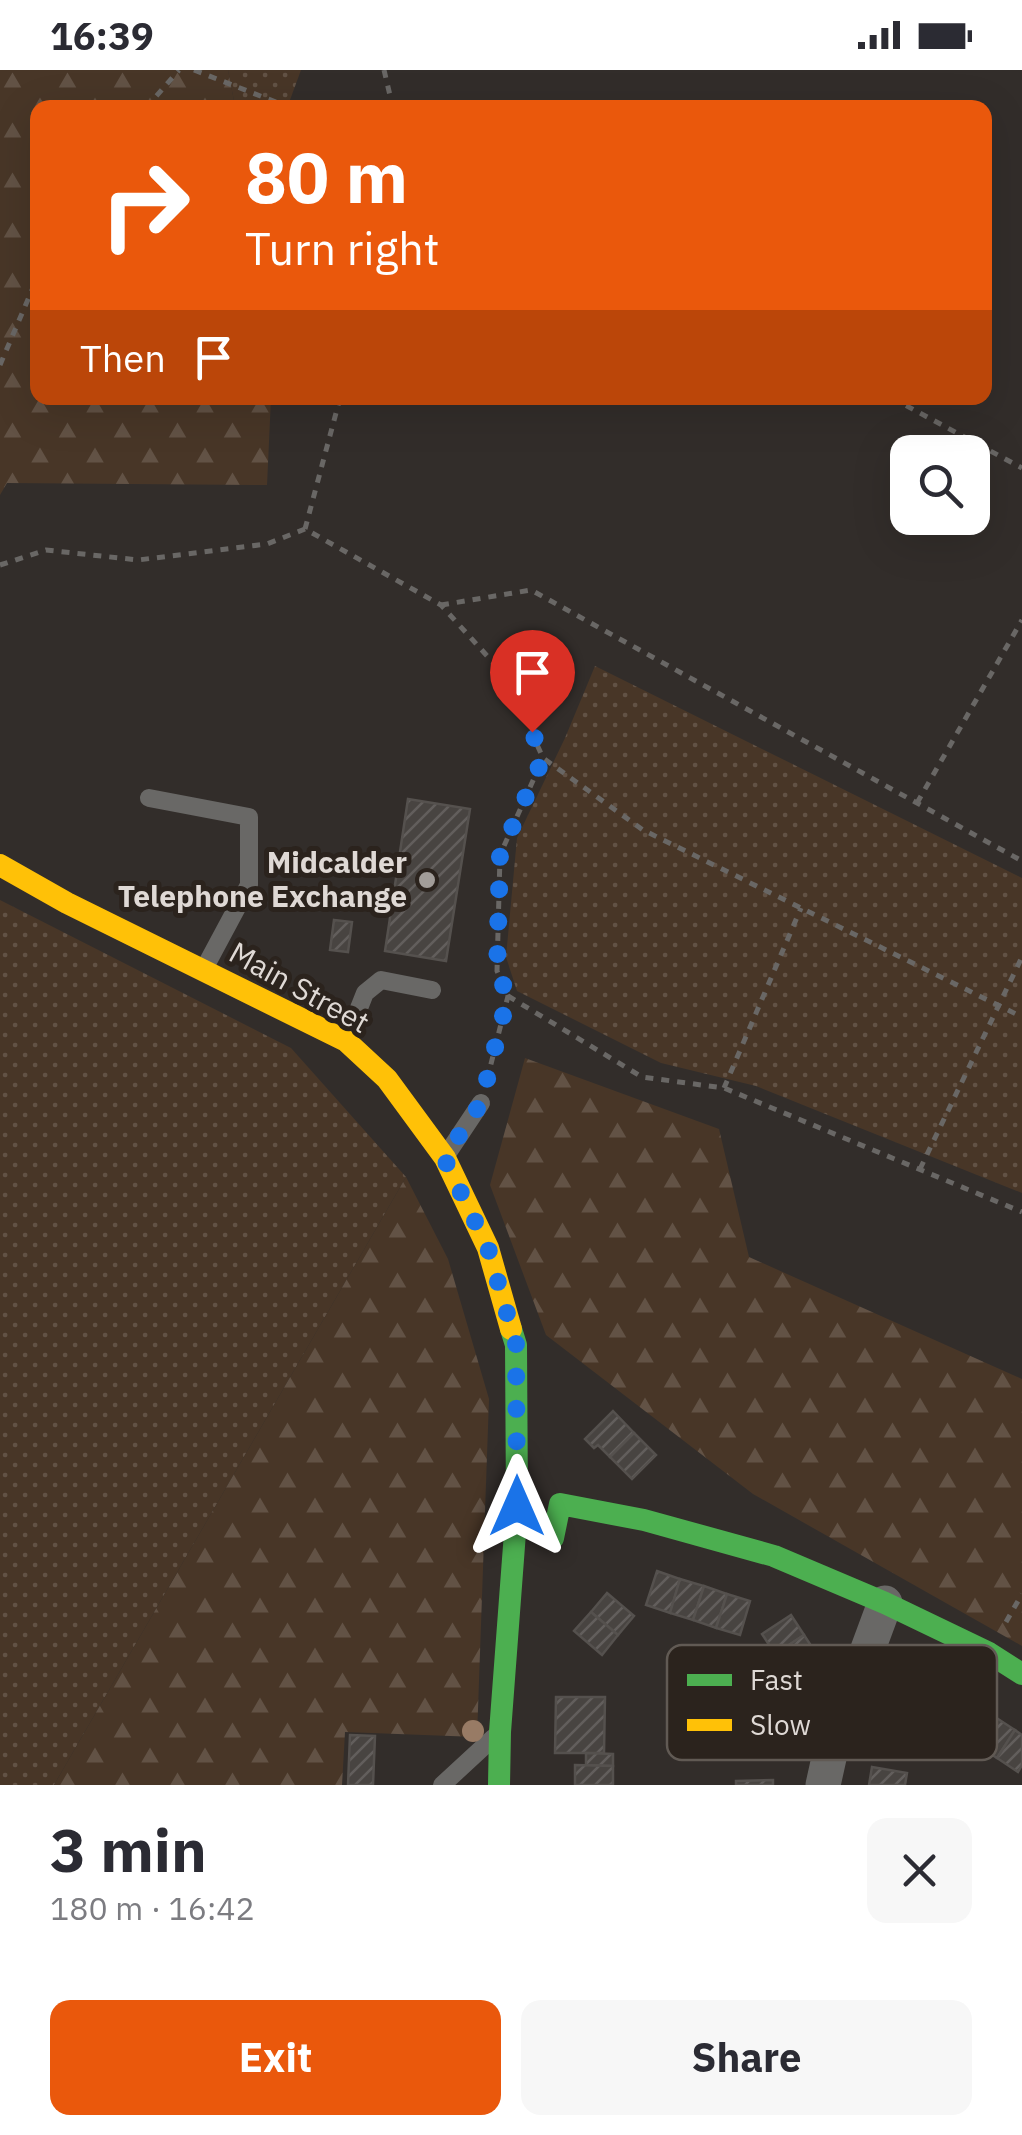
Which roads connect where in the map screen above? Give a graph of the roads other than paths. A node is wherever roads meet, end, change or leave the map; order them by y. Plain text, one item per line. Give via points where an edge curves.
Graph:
1 (150, 798) dead end
2 (0, 864) edge
3 (204, 970) junction
4 (432, 990) dead end
5 (346, 1041) junction
6 (481, 1103) road end
7 (444, 1158) junction
8 (553, 1538) dead end
9 (885, 1603) junction
10 (869, 1645) edge
11 (972, 1645) edge
12 (997, 1658) edge
13 (1022, 1674) edge
14 (500, 1732) junction
15 (828, 1760) edge
16 (442, 1785) edge
17 (499, 1785) edge
18 (823, 1785) edge

1 - 3 lane via 249,817 248,885
2 - 3 main road, Main Street
3 - 5 main road, Main Street
4 - 5 lane via 381,980 366,992
5 - 7 main road, Main Street via 387,1079
6 - 7 lane
7 - 14 main road, Main Street via 488,1248 516,1344 517,1506
8 - 9 main road via 560,1504 644,1520 774,1556
9 - 10 street
9 - 11 main road
12 - 13 main road
14 - 16 lane
14 - 17 main road, Main Street
15 - 18 street

